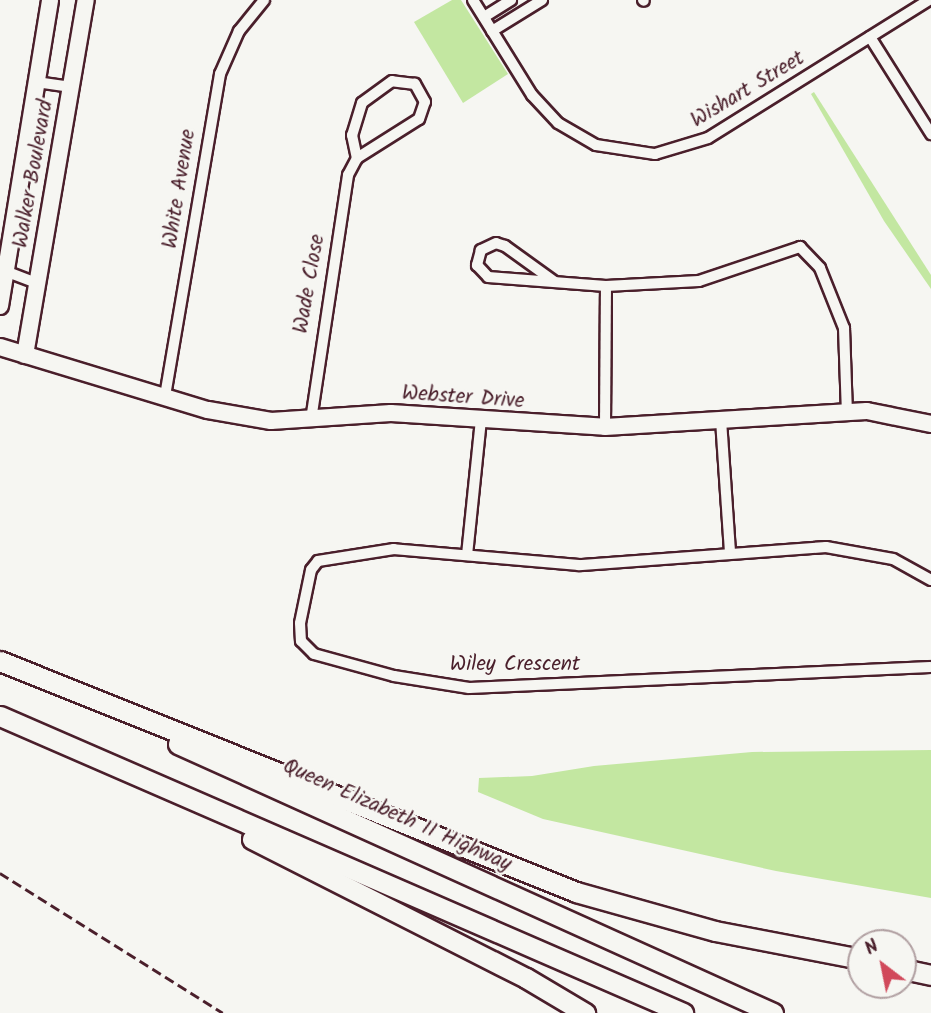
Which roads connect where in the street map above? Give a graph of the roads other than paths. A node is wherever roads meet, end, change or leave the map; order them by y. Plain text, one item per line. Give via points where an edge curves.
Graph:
1 (50, 0) edge
2 (86, 0) edge
3 (264, 0) edge
4 (473, 0) edge
5 (511, 0) edge
6 (542, 0) edge
7 (929, 0) edge
8 (484, 17) junction
9 (492, 31) junction
10 (870, 37) junction
11 (36, 82) junction
12 (70, 87) junction
13 (931, 134) edge
14 (357, 158) junction
15 (5, 271) junction
16 (555, 282) junction
17 (37, 283) junction
18 (606, 286) junction
19 (0, 306) edge
20 (0, 347) edge
21 (25, 355) junction
22 (165, 396) junction
23 (847, 412) junction
24 (311, 420) junction
25 (481, 420) junction
26 (721, 420) junction
27 (931, 424) edge
28 (605, 427) junction
29 (730, 554) junction
30 (467, 555) junction
31 (931, 580) edge
32 (0, 663) edge
33 (931, 667) edge
34 (0, 716) edge
35 (35, 731) junction
36 (847, 955) edge
37 (585, 1013) edge
38 (683, 1013) edge
39 (774, 1013) edge

1 - 11 street, Walker Boulevard
2 - 12 street, Walker Boulevard
3 - 22 street, White Avenue via 232,44 216,90
4 - 8 street, Wishart Street
5 - 8 street
6 - 9 street
7 - 10 street, Wishart Street
8 - 9 street, Wishart Street
9 - 10 street, Wishart Street via 532,95 558,123 596,145 641,154 669,152 708,138
10 - 13 street
11 - 12 street
11 - 15 street, Walker Boulevard
12 - 17 street, Walker Boulevard
14 - 14 street, Wade Close via 419,119 425,102 415,84 392,82 362,103 352,135
14 - 24 street, Wade Close via 345,189
15 - 17 street
15 - 19 street, Walker Boulevard
16 - 16 street via 505,246 496,243 481,250 477,265 488,277
16 - 18 street
17 - 21 street, Walker Boulevard
18 - 23 street via 699,281 800,247 820,268 844,328
18 - 28 street
20 - 21 street, Webster Drive
21 - 22 street, Webster Drive
22 - 24 street, Webster Drive via 242,417
23 - 26 street, Webster Drive
23 - 27 street, Webster Drive via 894,414
24 - 25 street, Webster Drive via 391,414
25 - 28 street, Webster Drive
25 - 30 street
26 - 28 street, Webster Drive
26 - 29 street
29 - 30 street, Wiley Crescent via 579,565
29 - 31 street, Wiley Crescent via 826,547 865,551 893,559
30 - 33 street, Wiley Crescent via 394,549 322,558 311,570 301,642 314,654 357,667 469,688
32 - 36 highway via 576,892 715,931
32 - 39 highway, Queen Elizabeth II Highway
34 - 35 highway
35 - 37 highway via 526,978
35 - 38 highway

